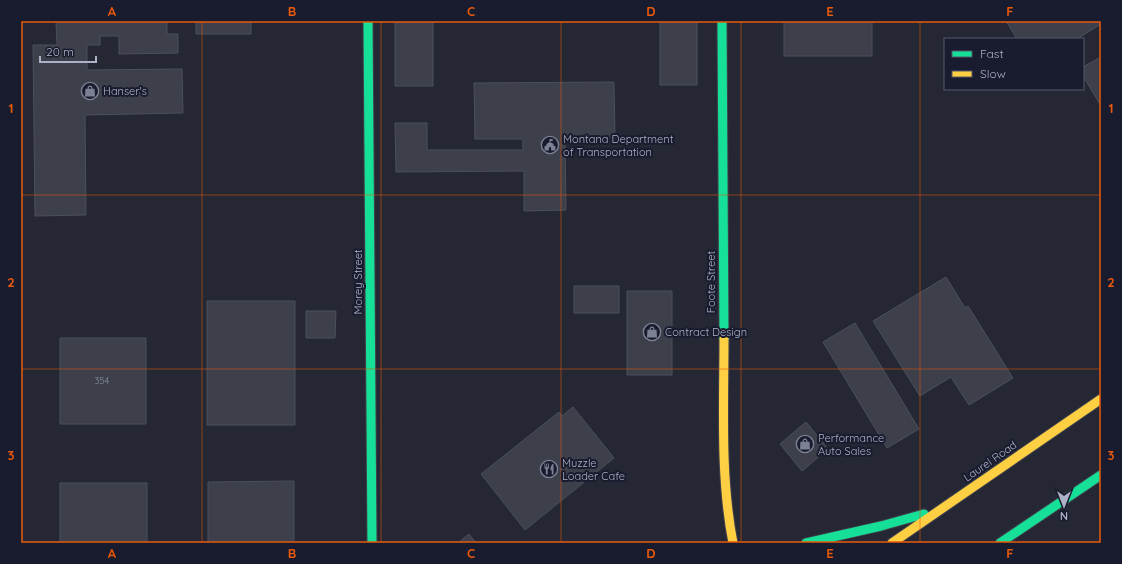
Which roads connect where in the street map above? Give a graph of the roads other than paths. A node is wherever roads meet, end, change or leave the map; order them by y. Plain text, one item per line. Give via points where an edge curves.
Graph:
1 (368, 21) edge
2 (722, 21) edge
3 (1101, 399) edge
4 (1101, 476) edge
5 (944, 507) junction
6 (372, 543) edge
7 (733, 543) edge
8 (806, 543) edge
9 (892, 543) edge
10 (1000, 543) edge

1 - 6 street, Morey Street
2 - 7 street, Foote Street via 724,437 728,517
3 - 5 street, Laurel Road
4 - 10 street
5 - 8 street via 881,526
5 - 9 street, Laurel Road

